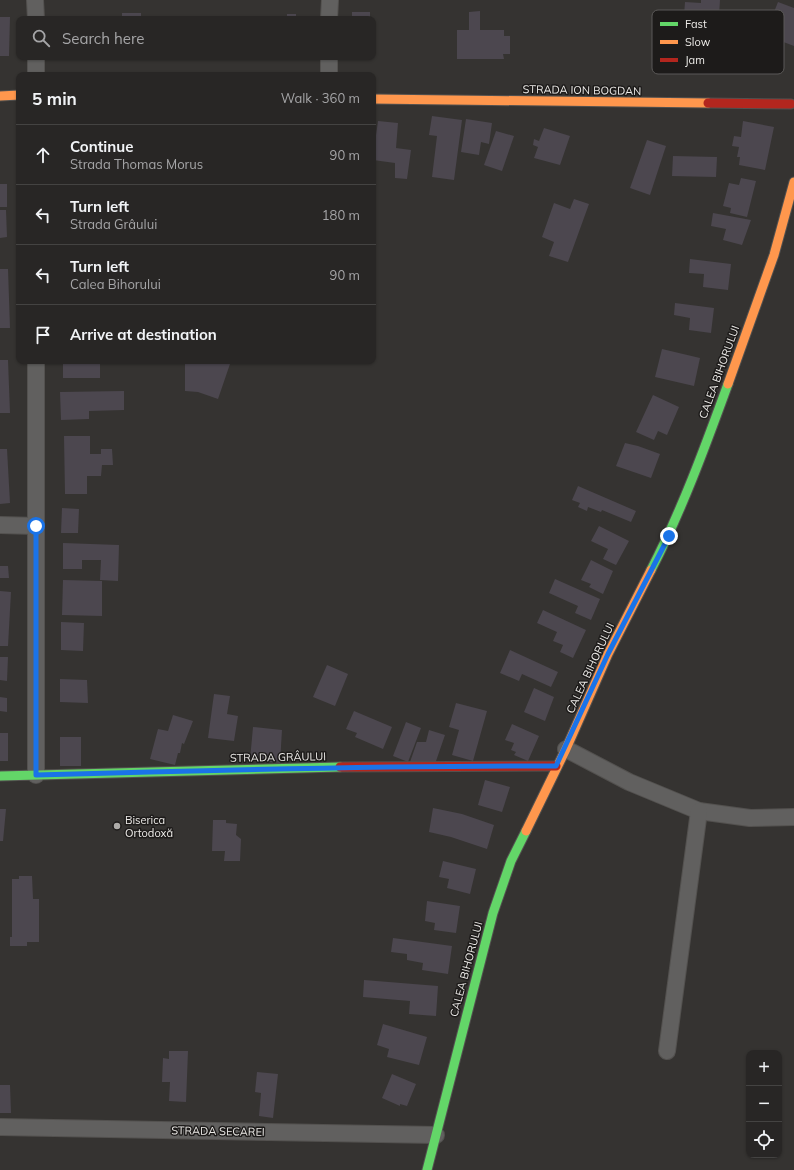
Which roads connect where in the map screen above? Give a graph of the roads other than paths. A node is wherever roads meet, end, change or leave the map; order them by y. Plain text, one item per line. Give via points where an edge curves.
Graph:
1 (36, 0) edge
2 (330, 0) edge
3 (36, 16) edge
4 (329, 16) edge
5 (36, 60) edge
6 (329, 60) edge
7 (36, 72) edge
8 (329, 72) edge
9 (16, 95) edge
10 (0, 96) edge
11 (376, 99) edge
12 (793, 100) edge
13 (794, 116) edge
14 (794, 182) edge
15 (36, 364) edge
16 (0, 525) edge
17 (36, 526) junction
18 (566, 749) junction
19 (556, 766) junction
20 (36, 775) junction
21 (0, 776) edge
22 (699, 811) junction
23 (794, 817) edge
24 (667, 1051) dead end
25 (0, 1126) edge
26 (436, 1135) junction
27 (427, 1170) edge

1 - 3 street
2 - 4 street
5 - 7 street
6 - 8 street
9 - 10 main road
11 - 12 main road, STRADA ION BOGDAN
12 - 13 main road
14 - 18 main road, CALEA BIHORULUI via 772,262 704,449 669,536 608,654
15 - 17 street
16 - 17 street
17 - 20 street
18 - 19 main road, CALEA BIHORULUI
18 - 22 street via 629,782
19 - 20 main road, STRADA GRÂULUI via 293,768
19 - 26 main road, CALEA BIHORULUI via 511,861 493,913
20 - 21 main road, STRADA GRÂULUI
22 - 23 street via 750,818
22 - 24 street
25 - 26 street, STRADA SECAREI
26 - 27 main road, CALEA BIHORULUI

